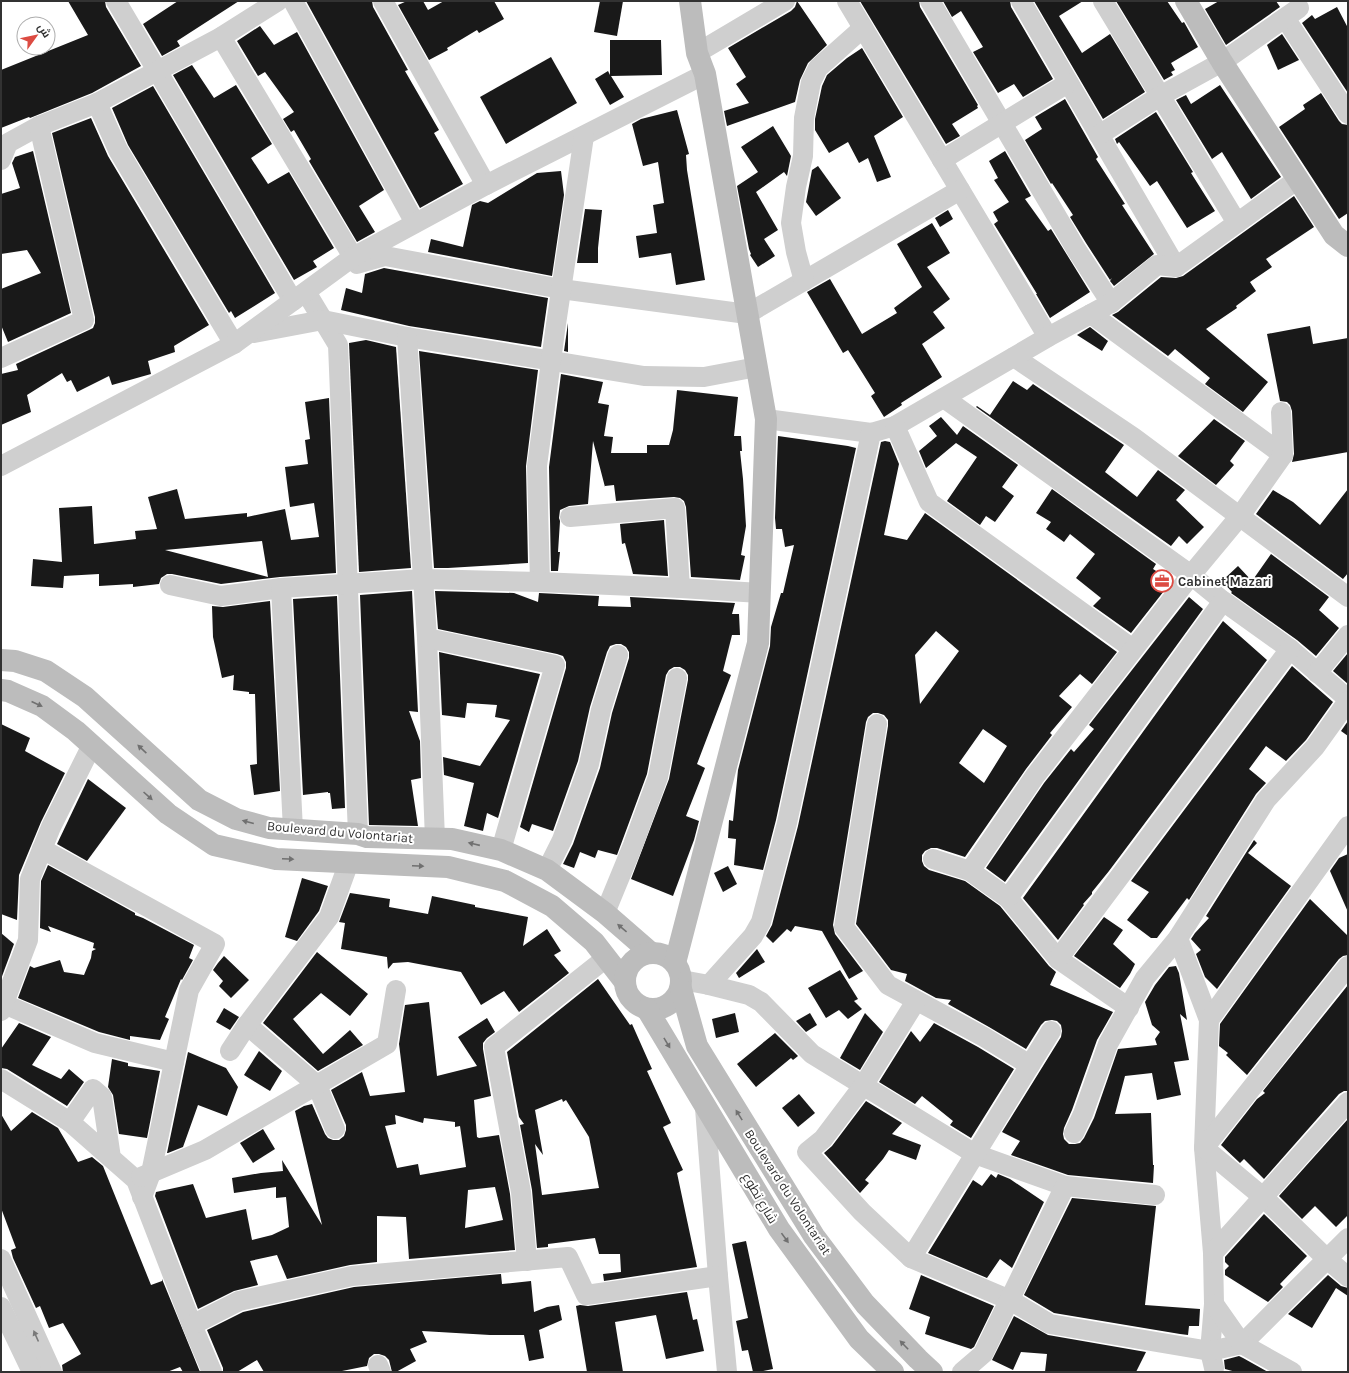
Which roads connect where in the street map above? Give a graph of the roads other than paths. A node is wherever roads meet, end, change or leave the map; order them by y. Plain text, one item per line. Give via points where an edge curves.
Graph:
1 (116, 1) edge
2 (278, 1) edge
3 (293, 1) edge
4 (383, 1) edge
5 (690, 1) edge
6 (785, 1) edge
7 (847, 1) edge
8 (930, 1) edge
9 (1021, 1) edge
10 (1103, 1) edge
11 (1186, 1) edge
12 (1298, 7) edge
13 (863, 28) junction
14 (221, 37) junction
15 (697, 53) junction
16 (1222, 62) junction
17 (157, 71) junction
18 (705, 74) junction
19 (1068, 83) junction
20 (1160, 96) junction
21 (97, 103) junction
22 (1346, 108) edge
23 (1002, 123) junction
24 (39, 126) junction
25 (1099, 135) junction
26 (584, 136) junction
27 (1, 160) edge
28 (942, 160) junction
29 (1298, 179) junction
30 (486, 185) junction
31 (960, 190) junction
32 (1237, 223) junction
33 (415, 224) junction
34 (1348, 246) edge
35 (353, 257) junction
36 (1176, 267) junction
37 (337, 269) junction
38 (804, 281) junction
39 (561, 289) junction
40 (299, 296) junction
41 (1111, 303) junction
42 (747, 314) junction
43 (1091, 314) junction
44 (323, 320) junction
45 (406, 337) junction
46 (1048, 337) junction
47 (241, 339) junction
48 (1014, 357) junction
49 (1, 358) edge
50 (551, 361) junction
51 (757, 367) junction
52 (944, 398) junction
53 (1281, 412) dead end
54 (766, 419) junction
55 (895, 426) junction
56 (871, 433) junction
57 (1283, 455) junction
58 (1, 466) edge
59 (1240, 516) junction
60 (570, 517) dead end
61 (1191, 575) junction
62 (423, 579) junction
63 (540, 582) junction
64 (348, 583) junction
65 (170, 585) dead end
66 (281, 588) junction
67 (680, 588) junction
68 (760, 593) junction
69 (1348, 597) edge
70 (1223, 601) junction
71 (1348, 635) edge
72 (427, 638) junction
73 (1133, 649) junction
74 (1290, 649) junction
75 (618, 655) dead end
76 (1, 660) edge
77 (1318, 673) junction
78 (676, 678) dead end
79 (1, 690) edge
80 (1348, 700) edge
81 (878, 724) dead end
82 (92, 745) junction
83 (1348, 826) edge
84 (293, 830) junction
85 (358, 834) junction
86 (435, 839) junction
87 (42, 849) junction
88 (501, 850) junction
89 (933, 858) dead end
90 (349, 862) junction
91 (547, 870) junction
92 (970, 871) junction
93 (1008, 898) junction
94 (605, 913) junction
95 (1178, 938) junction
96 (652, 953) junction
97 (606, 958) junction
98 (1058, 959) junction
99 (1348, 966) edge
100 (679, 978) junction
101 (625, 982) junction
102 (709, 985) junction
103 (396, 990) dead end
104 (916, 1001) junction
105 (2, 1007) edge
106 (1129, 1008) junction
107 (647, 1009) junction
108 (1209, 1020) junction
109 (247, 1025) junction
110 (1051, 1031) dead end
111 (230, 1051) dead end
112 (174, 1062) junction
113 (1030, 1065) junction
114 (1, 1079) edge
115 (317, 1085) junction
116 (863, 1086) junction
117 (1348, 1102) edge
118 (706, 1108) junction
119 (70, 1122) junction
120 (335, 1129) dead end
121 (1074, 1133) dead end
122 (1204, 1148) junction
123 (975, 1154) junction
124 (111, 1158) junction
125 (143, 1183) junction
126 (1065, 1186) junction
127 (1155, 1195) dead end
128 (1263, 1197) junction
129 (1348, 1238) edge
130 (1213, 1253) junction
131 (911, 1258) junction
132 (1, 1259) edge
133 (1327, 1259) junction
134 (527, 1261) junction
135 (718, 1276) junction
136 (1348, 1277) edge
137 (1010, 1300) junction
138 (1214, 1304) junction
139 (1, 1307) edge
140 (192, 1325) junction
141 (1242, 1344) junction
142 (1212, 1359) junction
143 (32, 1372) edge
144 (52, 1372) edge
145 (212, 1372) edge
146 (727, 1372) edge
147 (893, 1372) edge
148 (932, 1372) edge
149 (962, 1372) edge
150 (1292, 1372) edge

1 - 17 street
2 - 14 street
3 - 33 street
4 - 30 street
5 - 15 main road
6 - 15 street
7 - 13 street
8 - 23 street
9 - 19 street
10 - 20 street
11 - 16 main road
12 - 16 street
12 - 22 street
13 - 28 street
13 - 38 street via 818,68 811,82 804,118 803,156 791,223
14 - 17 street
14 - 35 street
15 - 18 main road
16 - 20 street
16 - 29 main road
17 - 21 street
17 - 40 street
18 - 26 street
18 - 42 main road
19 - 23 street
19 - 25 street
20 - 25 street
20 - 32 street
21 - 24 street
21 - 47 street via 118,150
23 - 28 street
23 - 41 street
24 - 27 street via 8,143
24 - 49 street via 84,320
25 - 36 street
26 - 30 street
26 - 39 street
28 - 31 street
29 - 32 street
29 - 34 main road via 1334,235
30 - 33 street
31 - 38 street
31 - 46 street
32 - 36 street
33 - 35 street
35 - 37 street
36 - 41 street via 1157,265
37 - 39 street via 385,256
37 - 40 street
38 - 42 street
39 - 42 street
39 - 50 street
40 - 44 street
40 - 47 street
41 - 43 street
42 - 51 main road
43 - 46 street
43 - 57 street
44 - 45 street
44 - 47 street
44 - 64 street via 338,345
45 - 50 street
45 - 62 street
46 - 48 street
47 - 58 street
48 - 52 street
48 - 59 street via 1133,437
50 - 51 street via 644,376 704,377
50 - 63 street via 537,466
51 - 54 main road
52 - 55 street
52 - 61 street
53 - 57 street
54 - 56 street
54 - 68 main road
55 - 56 street
55 - 73 street via 929,502
56 - 102 street via 787,823 761,922 753,936
57 - 59 street
59 - 61 street
59 - 69 street
60 - 67 street via 675,508
61 - 70 street
61 - 73 street
62 - 63 street
62 - 64 street
62 - 72 street
63 - 67 street
64 - 66 street
64 - 85 street
65 - 66 street via 220,596
66 - 84 street
67 - 68 street
68 - 100 main road via 758,643
70 - 74 street
70 - 93 street
71 - 77 street
72 - 86 street
72 - 88 street via 556,665
73 - 92 street via 1035,776
74 - 77 street
74 - 98 street
75 - 91 street via 601,710 589,764 562,840
84 -> 76 main road, Boulevard du Volontariat via 270,828 236,819 199,800 85,697 46,671 15,661
77 - 80 street
78 - 94 street via 658,777
79 -> 82 main road, Boulevard du Volontariat via 42,706
80 - 95 street via 1316,747 1266,800
81 - 104 street via 844,927 888,985
82 - 87 street
82 -> 90 main road, Boulevard du Volontariat via 168,814 214,845 276,859
83 - 108 street
84 - 85 main road, Boulevard du Volontariat
85 - 86 main road, Boulevard du Volontariat via 367,837
88 -> 86 main road, Boulevard du Volontariat via 452,839
87 - 105 street via 30,879 28,940
87 - 112 street via 215,944 189,990
88 - 91 main road, Boulevard du Volontariat
89 - 92 street
90 -> 97 main road, Boulevard du Volontariat via 448,867 505,881 552,906 594,942
90 - 109 street via 329,917
91 - 94 main road, Boulevard du Volontariat
92 - 93 street
93 - 98 street
96 -> 94 main road, Boulevard du Volontariat
95 - 106 street via 1145,978
95 - 108 street
96 - 100 main road via 664,956
96 - 101 main road via 632,962 626,973
97 - 101 main road, Boulevard du Volontariat
97 - 134 street via 494,1047 521,1192
98 - 106 street
99 - 122 street
100 - 102 street
100 - 107 main road via 674,1000 664,1008
148 -> 100 main road, Boulevard du Volontariat via 865,1304 814,1236 697,1046
101 - 107 main road via 626,991 631,999 638,1006
102 - 116 street via 749,995 761,1002 812,1054
103 - 115 street via 387,1044
104 - 113 street
104 - 116 street
105 - 112 street via 95,1043
106 - 121 street via 1108,1044
107 -> 118 main road, شارع تطوع
108 - 122 street
109 - 111 street
109 - 115 street
110 - 113 street
112 - 125 street
113 - 123 street
114 - 119 street
115 - 120 street
115 - 125 street
116 - 123 street
116 - 131 street via 823,1139 808,1152 862,1212
117 - 128 street
118 - 135 street
118 -> 147 main road, شارع تطوع via 779,1229 859,1339
119 - 124 street
119 - 124 street via 94,1089 102,1097
122 - 128 street
122 - 130 street
123 - 126 street
123 - 131 street
124 - 125 street
125 - 140 street
126 - 127 street
126 - 137 street
128 - 130 street
128 - 133 street
129 - 133 street
130 - 138 street
131 - 137 street
144 -> 132 street
133 - 136 street
133 - 141 street
134 - 135 street via 568,1257 586,1295
134 - 140 street via 352,1276 239,1301
135 - 146 street
137 - 142 street via 1050,1324
137 - 149 street via 983,1354
138 - 141 street
138 - 142 street
139 - 143 street
140 - 145 street
141 - 142 street
141 - 150 street

